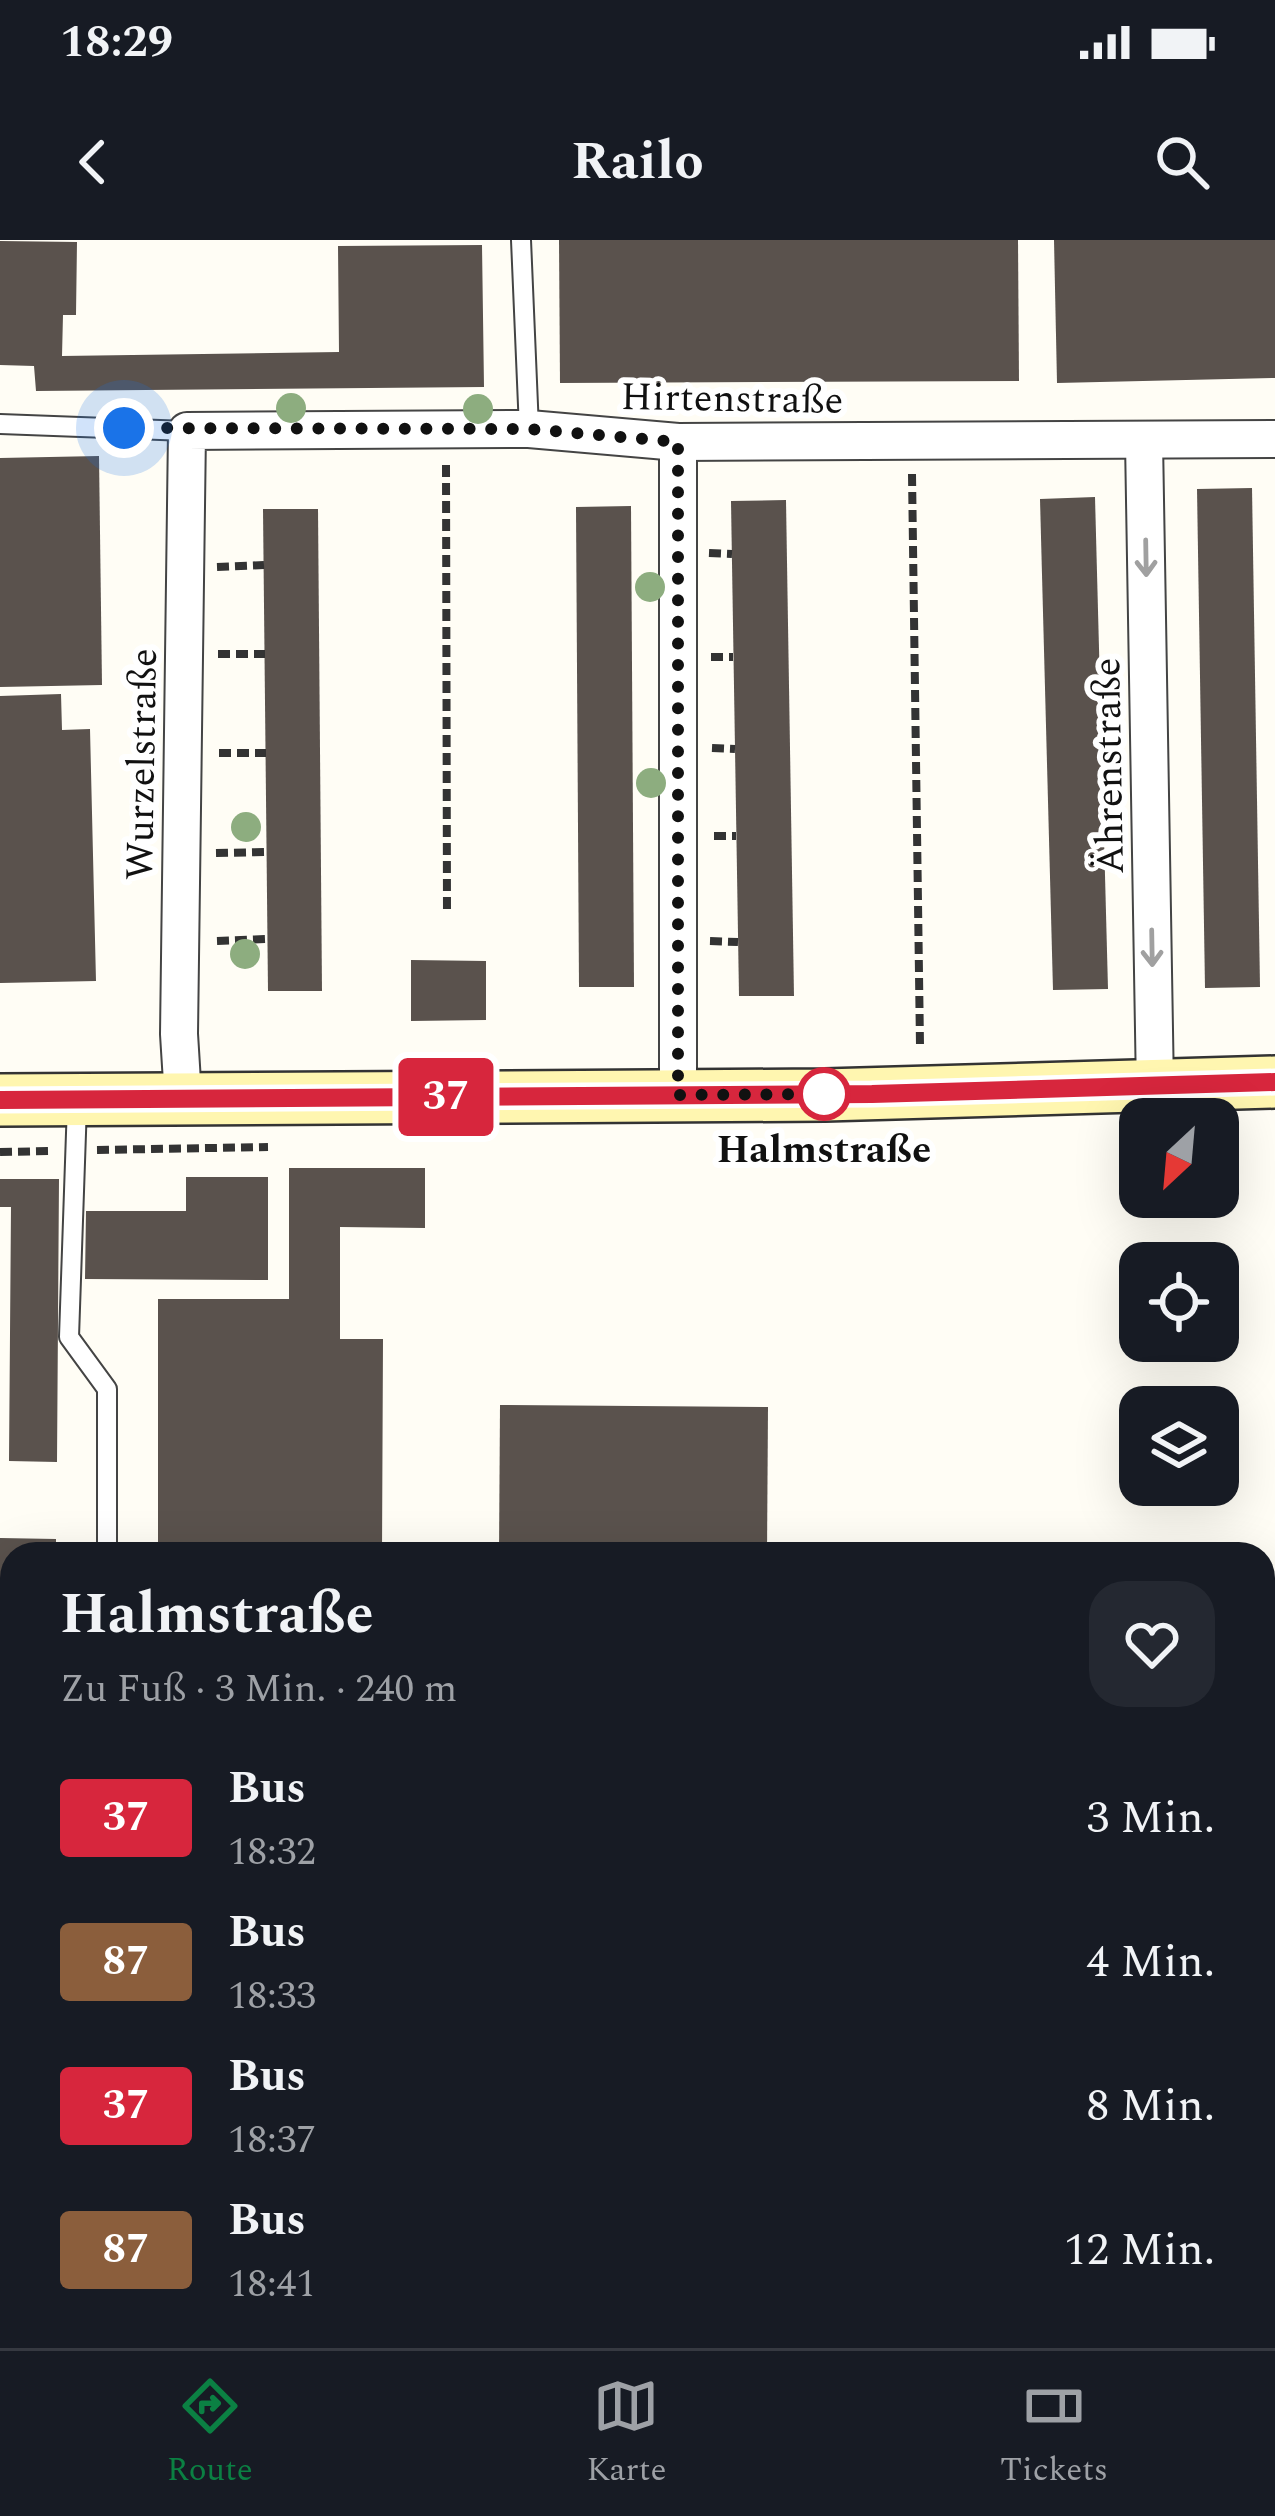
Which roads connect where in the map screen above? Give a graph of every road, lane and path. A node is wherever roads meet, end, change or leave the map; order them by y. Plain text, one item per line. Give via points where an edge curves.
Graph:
1 (521, 240) edge
2 (0, 424) edge
3 (529, 429) junction
4 (187, 431) junction
5 (1275, 439) edge
6 (1144, 441) junction
7 (678, 442) junction
8 (911, 460) dead end
9 (446, 463) dead end
10 (264, 565) dead end
11 (213, 567) dead end
12 (213, 654) dead end
13 (265, 654) dead end
14 (215, 753) dead end
15 (266, 753) dead end
16 (266, 852) dead end
17 (216, 853) dead end
18 (447, 913) dead end
19 (267, 939) dead end
20 (217, 941) dead end
21 (920, 1045) dead end
22 (1275, 1082) edge
23 (1155, 1089) junction
24 (678, 1095) junction
25 (183, 1098) junction
26 (77, 1099) junction
27 (0, 1100) edge
28 (107, 1542) edge

1 - 3 lane
2 - 4 lane
3 - 4 street, Hirtenstraße
3 - 7 street, Hirtenstraße
4 - 25 street, Wurzelstraße
5 - 6 street, Hirtenstraße
6 - 7 street, Hirtenstraße
6 -> 23 street, Ährenstraße
7 - 24 street
8 - 21 path
9 - 18 path
10 - 11 path
12 - 13 path
14 - 15 path
16 - 17 path
19 - 20 path
22 - 23 main road
23 - 24 main road
24 - 25 main road
25 - 26 main road
26 - 27 main road
26 - 28 lane via 69,1336 107,1390

